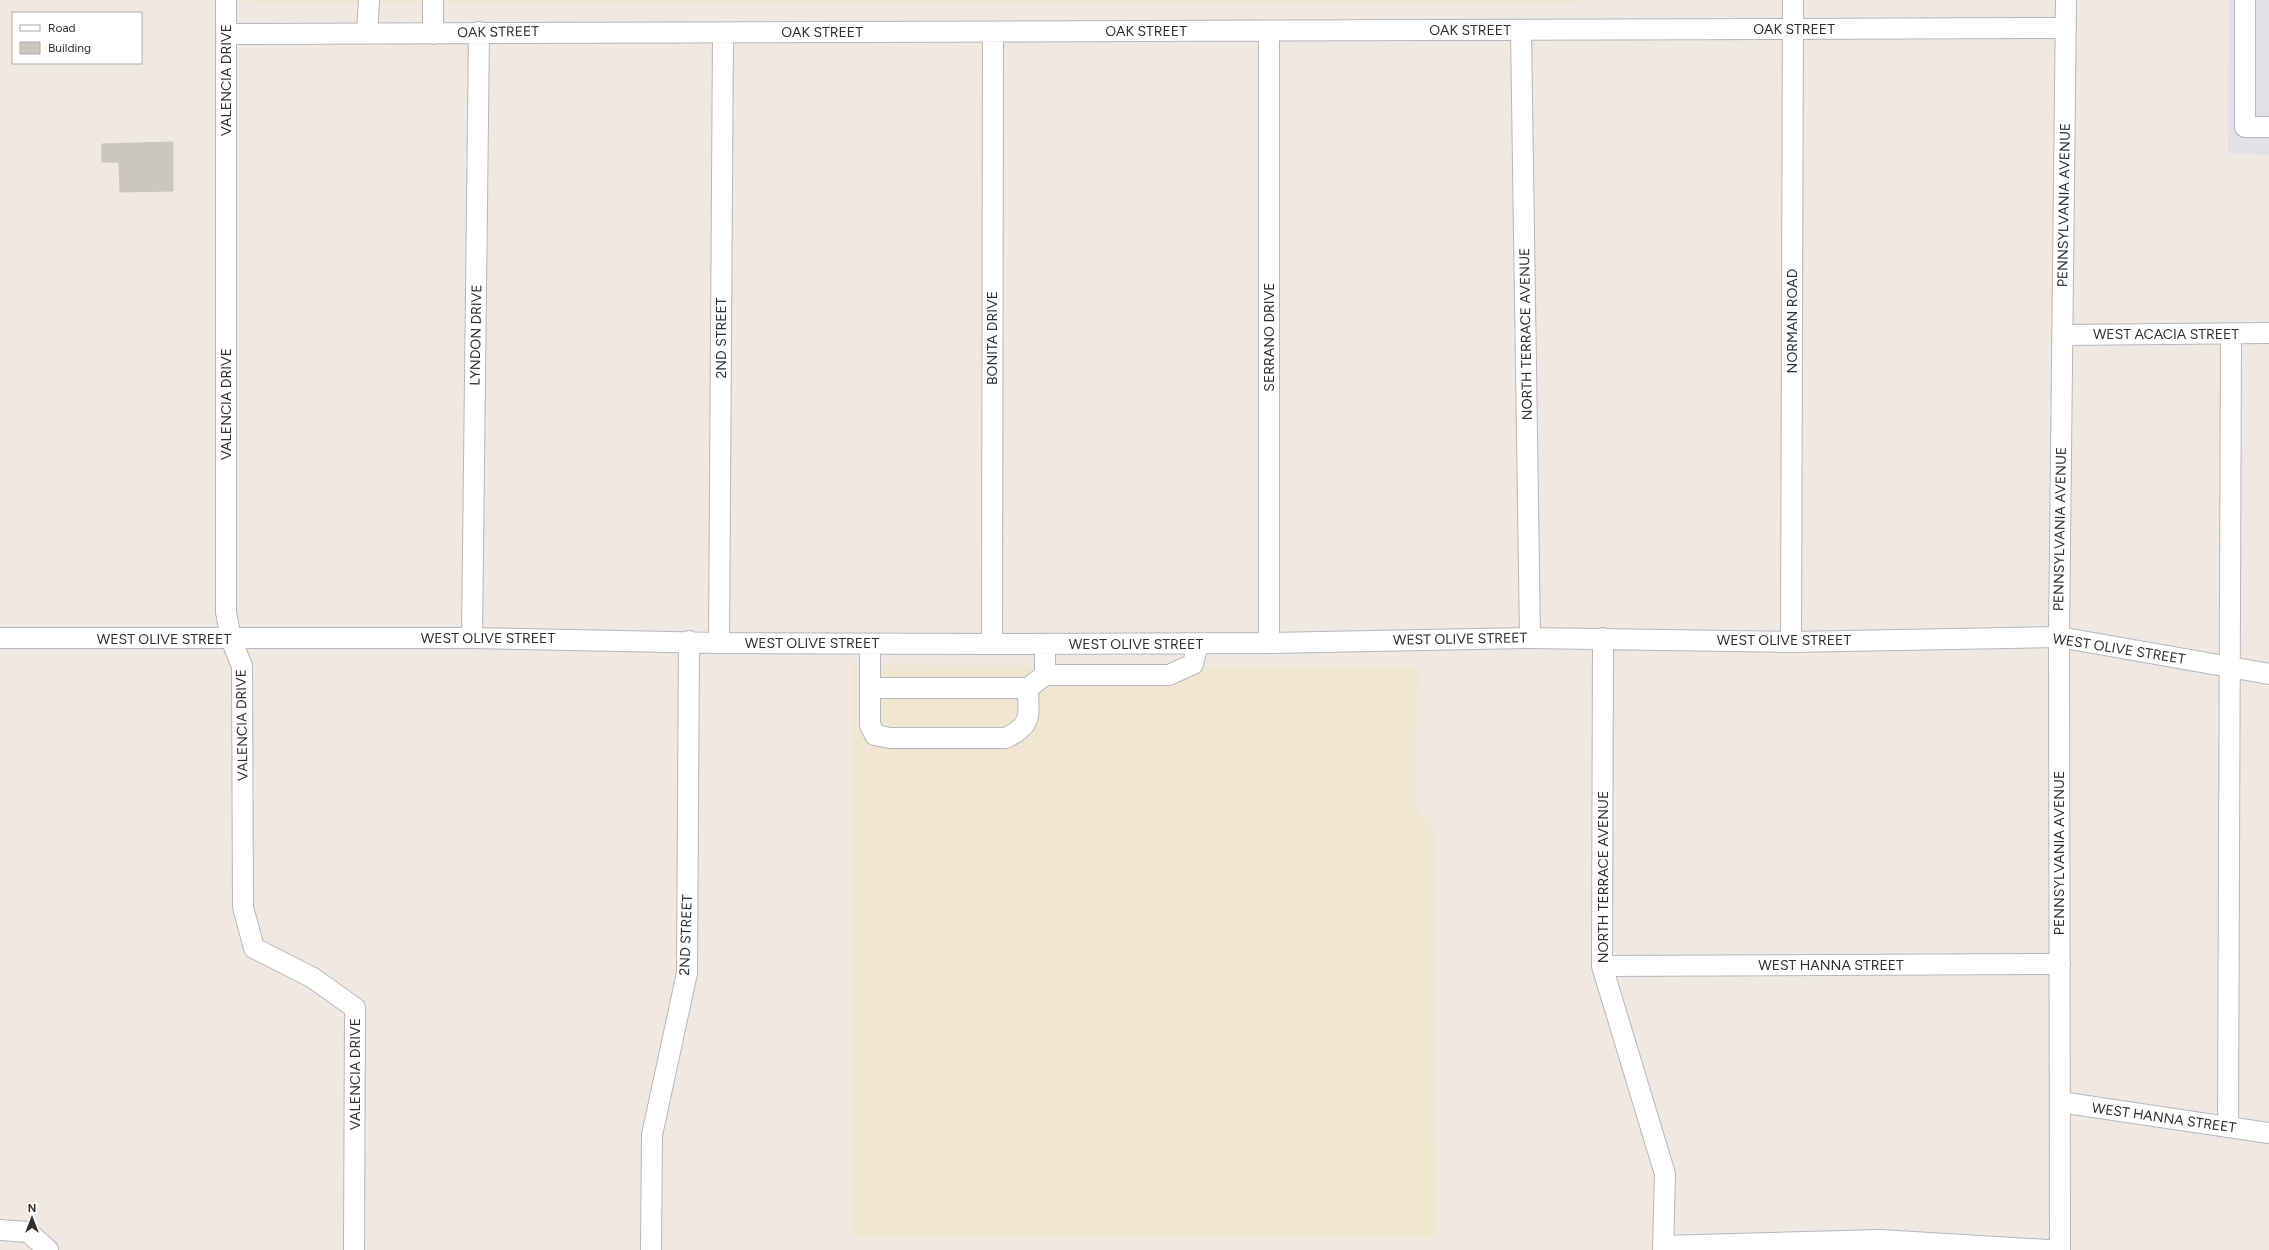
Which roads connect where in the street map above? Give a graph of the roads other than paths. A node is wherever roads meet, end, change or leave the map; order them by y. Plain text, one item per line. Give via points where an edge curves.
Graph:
1 (226, 0) edge
2 (368, 0) edge
3 (434, 0) edge
4 (1793, 0) edge
5 (2066, 0) edge
6 (2245, 0) edge
7 (2066, 28) junction
8 (1793, 29) junction
9 (1521, 30) junction
10 (1269, 31) junction
11 (479, 32) junction
12 (723, 32) junction
13 (993, 32) junction
14 (226, 34) junction
15 (367, 34) junction
16 (433, 34) junction
17 (2269, 127) edge
18 (2269, 333) edge
19 (2231, 334) junction
20 (2063, 335) junction
21 (2059, 637) junction
22 (0, 638) edge
23 (472, 638) junction
24 (1530, 638) junction
25 (1603, 638) junction
26 (230, 639) junction
27 (689, 641) junction
28 (1791, 642) junction
29 (719, 643) junction
30 (1269, 643) junction
31 (870, 644) junction
32 (992, 644) junction
33 (1045, 644) junction
34 (1198, 644) junction
35 (2231, 668) junction
36 (2269, 674) edge
37 (1045, 675) junction
38 (870, 688) junction
39 (1028, 688) junction
40 (2060, 964) junction
41 (1602, 966) junction
42 (2060, 1102) junction
43 (2228, 1127) junction
44 (2269, 1133) edge
45 (0, 1230) edge
46 (1880, 1245) edge
47 (1663, 1248) edge
48 (48, 1250) edge
49 (354, 1250) edge
50 (651, 1250) edge
51 (2048, 1250) edge
52 (2060, 1250) edge

1 - 14 street, VALENCIA DRIVE
2 - 15 street
3 - 16 street
4 - 8 street, NORMAN ROAD
5 - 7 street, PENNSYLVANIA AVENUE
6 - 17 street via 2245,127
7 - 8 street, OAK STREET
7 - 20 street, PENNSYLVANIA AVENUE
8 - 9 street, OAK STREET
8 - 28 street, NORMAN ROAD
9 - 10 street, OAK STREET
9 - 24 street, NORTH TERRACE AVENUE
10 - 13 street, OAK STREET
10 - 30 street, SERRANO DRIVE
11 - 12 street, OAK STREET
11 - 16 street, OAK STREET
11 - 23 street, LYNDON DRIVE
12 - 13 street, OAK STREET
12 - 29 street, 2ND STREET
13 - 32 street, BONITA DRIVE
14 - 15 street, OAK STREET
14 - 26 street, VALENCIA DRIVE via 226,612
15 - 16 street, OAK STREET
18 - 19 street, WEST ACACIA STREET
19 - 20 street, WEST ACACIA STREET
19 - 35 street
20 - 21 street, PENNSYLVANIA AVENUE
21 - 28 street, WEST OLIVE STREET
21 - 35 street, WEST OLIVE STREET
21 - 40 street, PENNSYLVANIA AVENUE
22 - 26 street, WEST OLIVE STREET
23 - 26 street, WEST OLIVE STREET
23 - 27 street, WEST OLIVE STREET
24 - 25 street, WEST OLIVE STREET
24 - 30 street, WEST OLIVE STREET
25 - 28 street, WEST OLIVE STREET
25 - 41 street, NORTH TERRACE AVENUE
26 - 49 street, VALENCIA DRIVE via 242,666 243,907 254,948 313,978 355,1008
27 - 29 street, WEST OLIVE STREET
27 - 50 street, 2ND STREET via 687,973 652,1135
29 - 31 street, WEST OLIVE STREET
30 - 34 street, WEST OLIVE STREET
31 - 32 street, WEST OLIVE STREET
31 - 38 street
32 - 33 street, WEST OLIVE STREET
33 - 34 street, WEST OLIVE STREET
33 - 37 street
34 - 37 street via 1193,664 1169,675
35 - 36 street, WEST OLIVE STREET
35 - 43 street
37 - 39 street
38 - 39 street
38 - 39 street via 870,725 874,735 898,738 1006,738 1021,731 1028,720
40 - 41 street, WEST HANNA STREET
40 - 42 street, PENNSYLVANIA AVENUE
41 - 47 street, NORTH TERRACE AVENUE via 1665,1174
42 - 43 street, WEST HANNA STREET
42 - 52 street, PENNSYLVANIA AVENUE
43 - 44 street, WEST HANNA STREET
45 - 48 street via 28,1232
46 - 47 street
46 - 51 street

